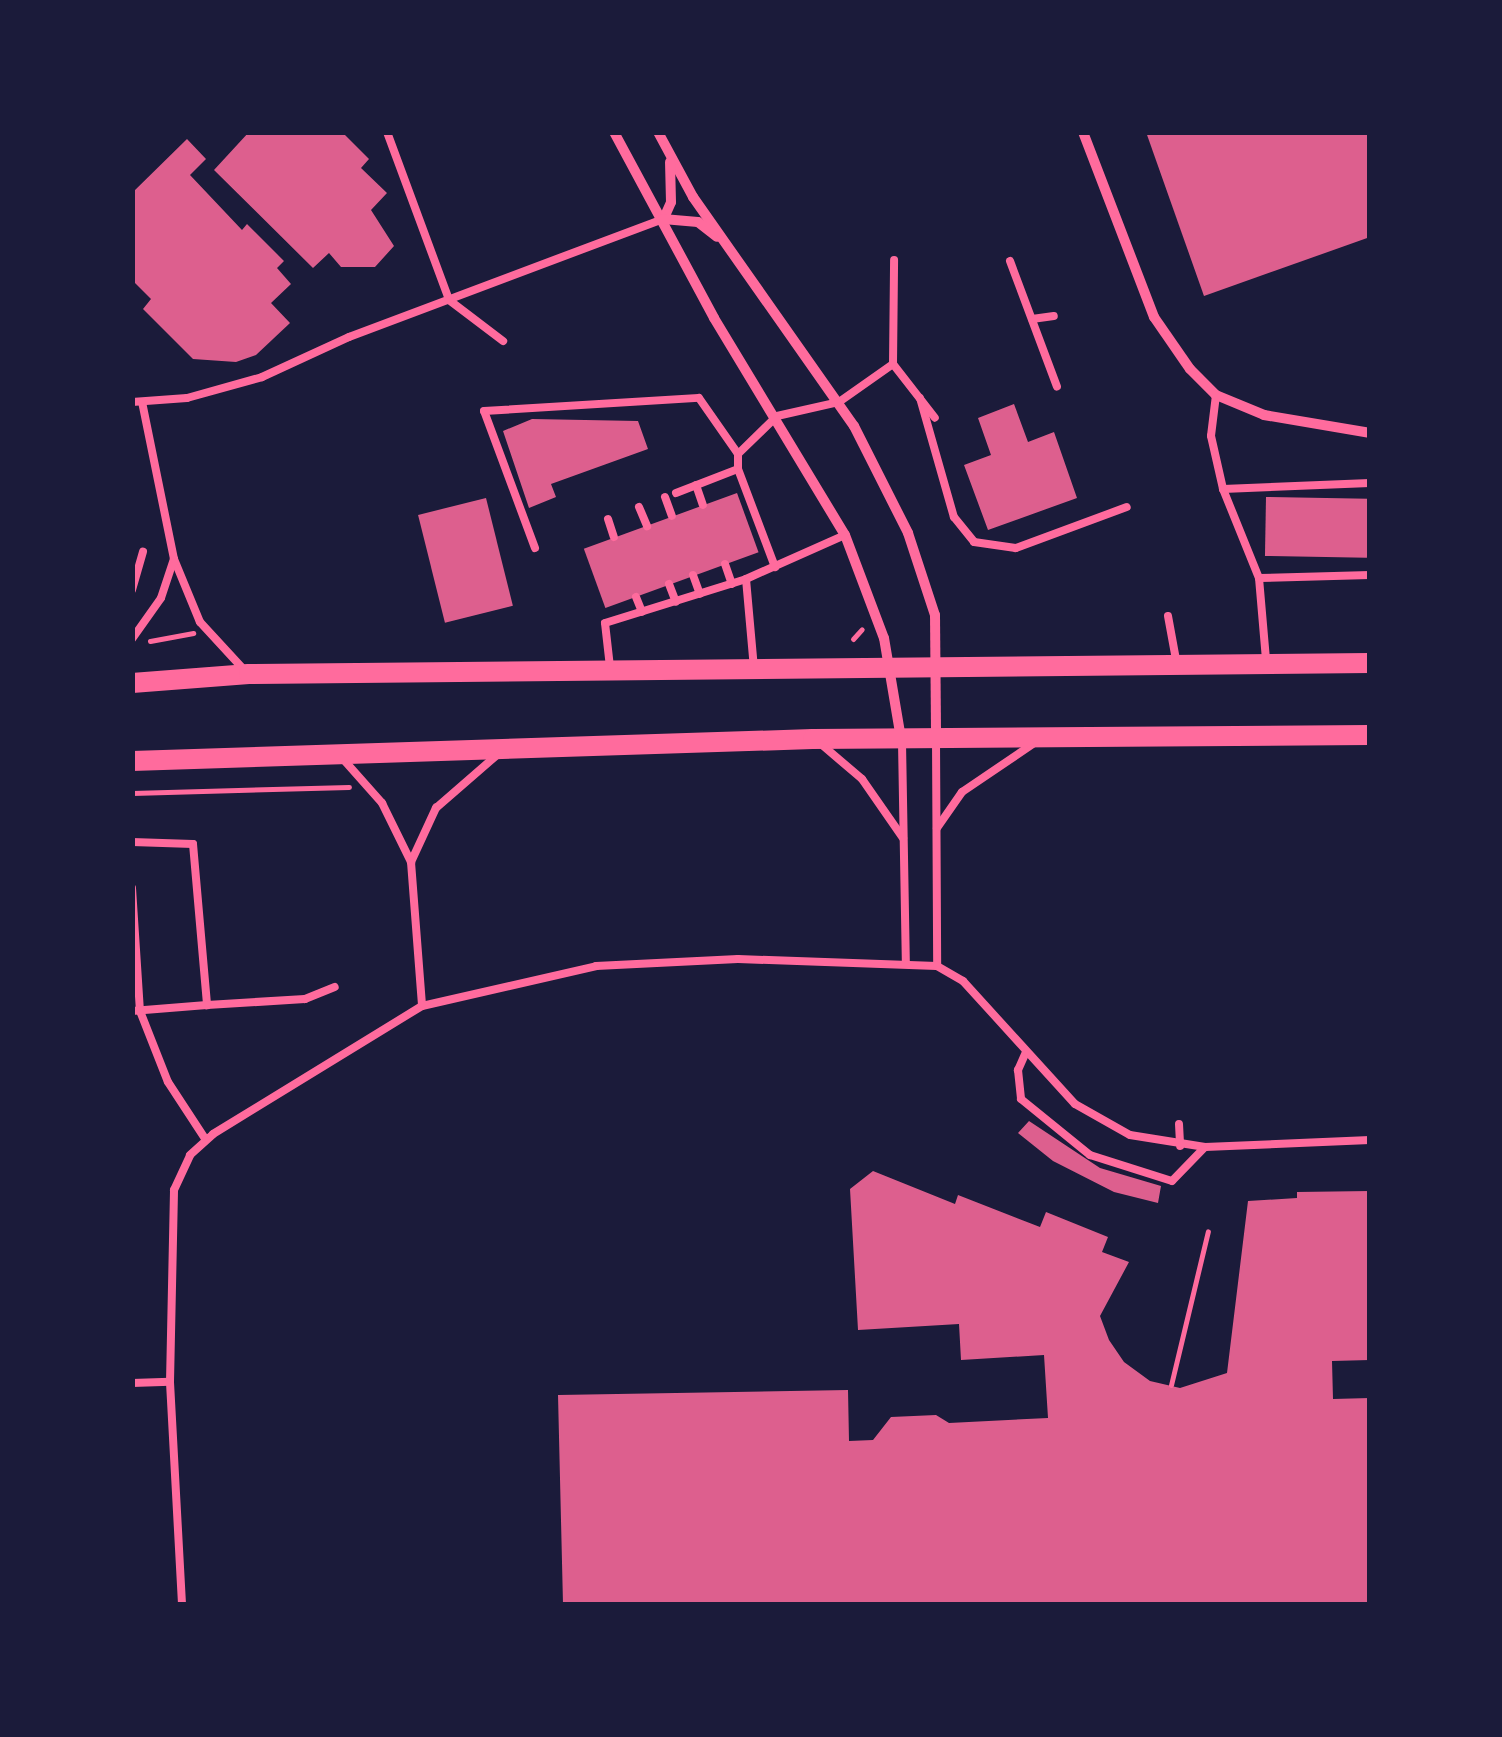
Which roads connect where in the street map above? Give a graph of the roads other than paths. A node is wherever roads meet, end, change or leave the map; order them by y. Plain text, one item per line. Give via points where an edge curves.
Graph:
1 (386, 132) edge
2 (614, 132) edge
3 (658, 132) edge
4 (1082, 132) edge
5 (668, 155) junction
6 (663, 219) junction
7 (728, 248) junction
8 (894, 260) dead end
9 (1010, 261) dead end
10 (449, 300) junction
11 (1054, 316) dead end
12 (1032, 319) junction
13 (504, 341) dead end
14 (893, 364) junction
15 (1057, 388) dead end
16 (1216, 394) junction
17 (920, 398) junction
18 (138, 402) edge
19 (839, 402) junction
20 (777, 416) junction
21 (935, 418) dead end
22 (1370, 433) edge
23 (738, 454) junction
24 (738, 469) junction
25 (1370, 483) edge
26 (696, 485) junction
27 (1223, 489) junction
28 (676, 493) dead end
29 (665, 497) dead end
30 (703, 505) dead end
31 (639, 507) dead end
32 (1127, 507) dead end
33 (672, 516) dead end
34 (608, 519) dead end
35 (646, 526) dead end
36 (845, 535) junction
37 (614, 537) dead end
38 (535, 548) dead end
39 (143, 552) dead end
40 (174, 559) junction
41 (725, 564) dead end
42 (774, 567) junction
43 (693, 575) dead end
44 (1370, 576) edge
45 (1259, 578) junction
46 (746, 579) junction
47 (669, 584) dead end
48 (732, 584) junction
49 (132, 590) edge
50 (700, 594) junction
51 (636, 597) dead end
52 (676, 602) junction
53 (642, 612) junction
54 (1168, 616) dead end
55 (137, 640) edge
56 (1267, 664) junction
57 (1370, 664) edge
58 (1178, 665) junction
59 (938, 666) junction
60 (891, 667) junction
61 (754, 670) junction
62 (610, 672) junction
63 (248, 674) junction
64 (132, 682) edge
65 (1370, 735) edge
66 (936, 737) junction
67 (1044, 737) junction
68 (902, 738) junction
69 (813, 739) junction
70 (502, 751) junction
71 (336, 753) junction
72 (132, 761) edge
73 (936, 828) junction
74 (904, 841) junction
75 (132, 842) edge
76 (412, 862) junction
77 (132, 888) edge
78 (906, 964) junction
79 (937, 966) junction
80 (335, 986) dead end
81 (207, 1005) junction
82 (422, 1006) junction
83 (136, 1011) edge
84 (1026, 1052) junction
85 (1178, 1124) dead end
86 (206, 1140) junction
87 (1370, 1140) edge
88 (1180, 1146) junction
89 (1205, 1147) junction
90 (170, 1382) junction
91 (132, 1383) edge
92 (182, 1604) edge

1 - 10 lane
2 - 6 street
3 - 5 street
4 - 16 street via 1154,317
5 - 6 street via 671,202
5 - 7 street
6 - 7 street via 698,222
6 - 10 lane
6 - 20 street via 714,318
7 - 19 street
8 - 14 lane
9 - 12 lane
10 - 13 lane
10 - 18 lane via 262,377 187,398
11 - 12 lane
12 - 15 lane
14 - 17 lane
14 - 19 lane
16 - 22 street via 1264,415
16 - 27 lane via 1211,436
17 - 21 lane
17 - 32 lane via 954,517 974,542 1016,548
18 - 40 lane
19 - 20 lane
19 - 59 street via 927,579
20 - 23 lane
20 - 36 street
23 - 24 lane
23 - 38 lane via 699,398 484,411
24 - 26 lane
24 - 42 lane
25 - 27 lane
26 - 28 lane
26 - 30 lane
27 - 45 lane
29 - 33 lane
31 - 35 lane
34 - 37 lane
36 - 42 lane
36 - 60 street
39 - 49 lane
40 - 55 lane
40 - 63 lane via 200,622
41 - 48 lane
42 - 46 lane
43 - 50 lane
44 - 45 lane
45 - 56 lane
46 - 48 lane
46 - 61 lane
47 - 52 lane
48 - 50 lane
50 - 52 lane
51 - 53 lane
52 - 53 lane
53 - 62 lane via 605,623
54 - 58 lane
56 - 57 main road
56 - 58 main road
58 - 59 main road
59 - 60 main road
59 - 66 street
60 - 61 main road
60 - 68 street
61 - 62 main road
62 - 63 main road
63 - 64 main road
65 - 67 main road
66 - 67 main road
66 - 68 main road
66 - 73 lane
67 - 73 lane via 962,792
68 - 69 main road
68 - 74 lane
69 - 70 main road
69 - 74 lane via 862,778
70 - 71 main road
70 - 76 lane via 436,808
71 - 72 main road
71 - 76 lane via 370,788
73 - 79 lane
74 - 78 lane
75 - 81 lane via 194,844
76 - 82 lane
77 - 83 lane
78 - 79 lane
78 - 82 lane via 738,958 596,966
79 - 84 lane via 963,982
80 - 81 lane via 305,999
81 - 83 lane
82 - 86 lane
83 - 86 lane via 168,1082
84 - 88 lane via 1052,1084 1105,1125
84 - 89 lane via 1018,1070 1021,1099 1090,1155 1172,1181
85 - 88 lane
86 - 90 lane via 190,1155 174,1190 169,1221
87 - 89 lane
88 - 89 lane
90 - 91 lane
90 - 92 lane

